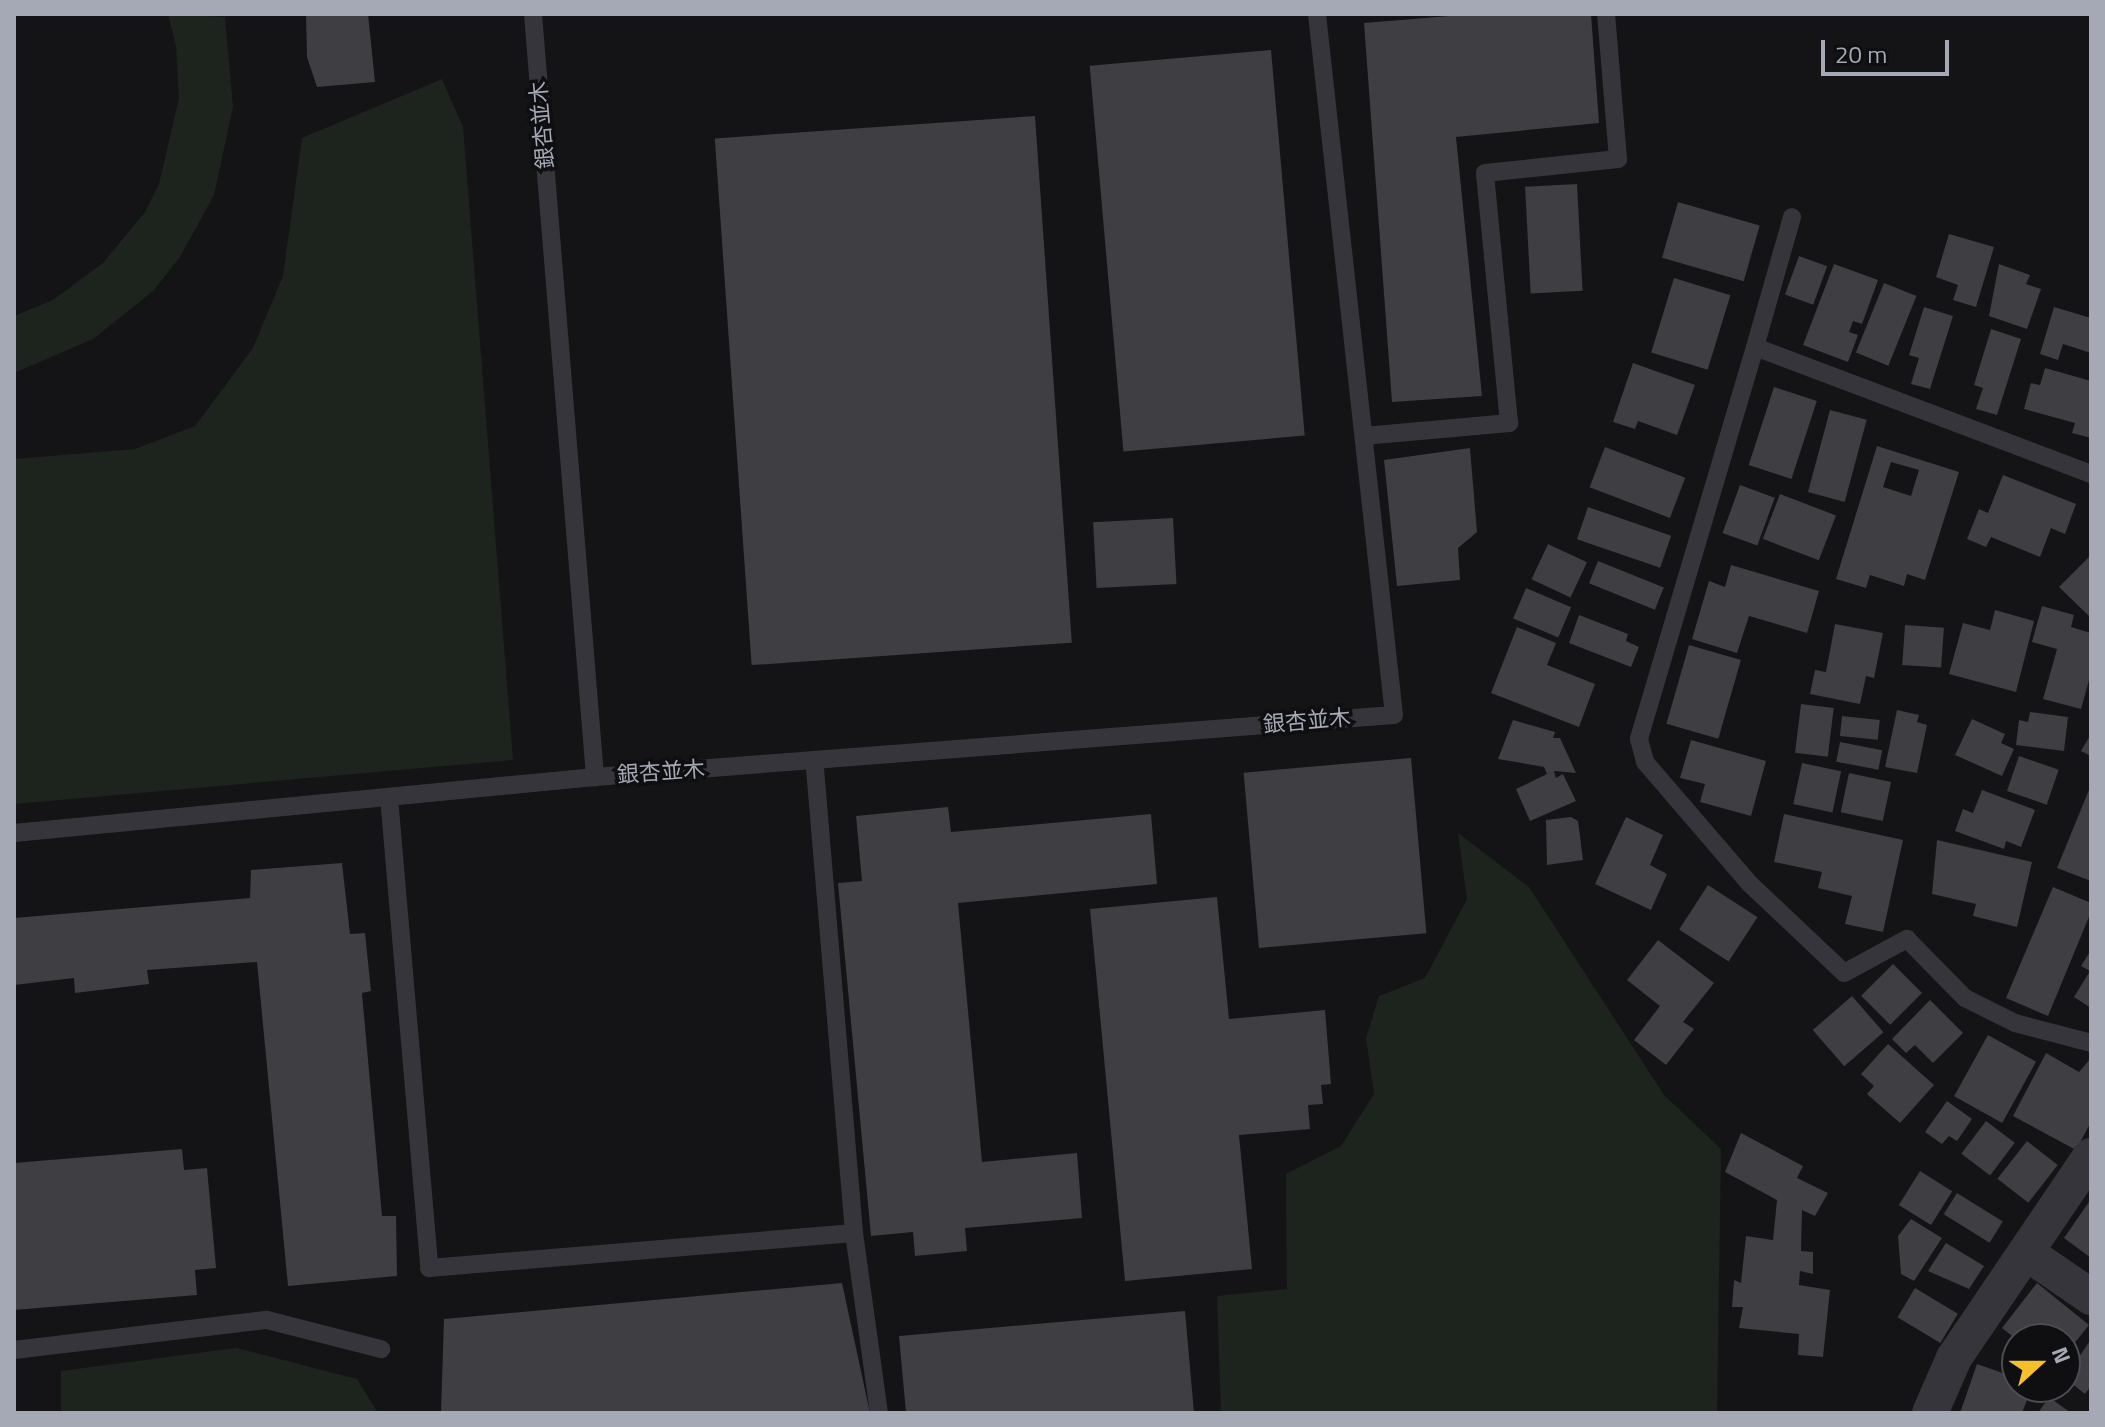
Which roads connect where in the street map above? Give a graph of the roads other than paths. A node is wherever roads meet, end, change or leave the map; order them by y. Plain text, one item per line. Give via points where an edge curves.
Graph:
1 (533, 14) edge
2 (1317, 14) edge
3 (1606, 14) edge
4 (1792, 217) dead end
5 (1755, 347) junction
6 (1364, 436) junction
7 (2091, 474) edge
8 (814, 760) junction
9 (595, 777) junction
10 (389, 797) junction
11 (14, 833) edge
12 (2091, 1043) edge
13 (2091, 1156) edge
14 (854, 1233) junction
15 (2027, 1253) junction
16 (2091, 1297) edge
17 (381, 1349) dead end
18 (14, 1350) edge
19 (879, 1413) edge
20 (1930, 1413) edge

1 - 9 lane, 銀杏並木
2 - 6 lane
3 - 6 lane via 1618,159 1485,173 1509,423
4 - 5 lane
5 - 7 lane
5 - 12 lane via 1639,739 1645,762 1750,884 1844,973 1907,939 1965,998 2015,1023
6 - 8 lane, 銀杏並木 via 1394,715
8 - 9 lane, 銀杏並木
8 - 14 lane
9 - 10 lane
10 - 11 lane
10 - 14 lane via 429,1268
13 - 15 street
14 - 19 lane
15 - 16 street
15 - 20 street via 1954,1358
17 - 18 lane via 267,1320

